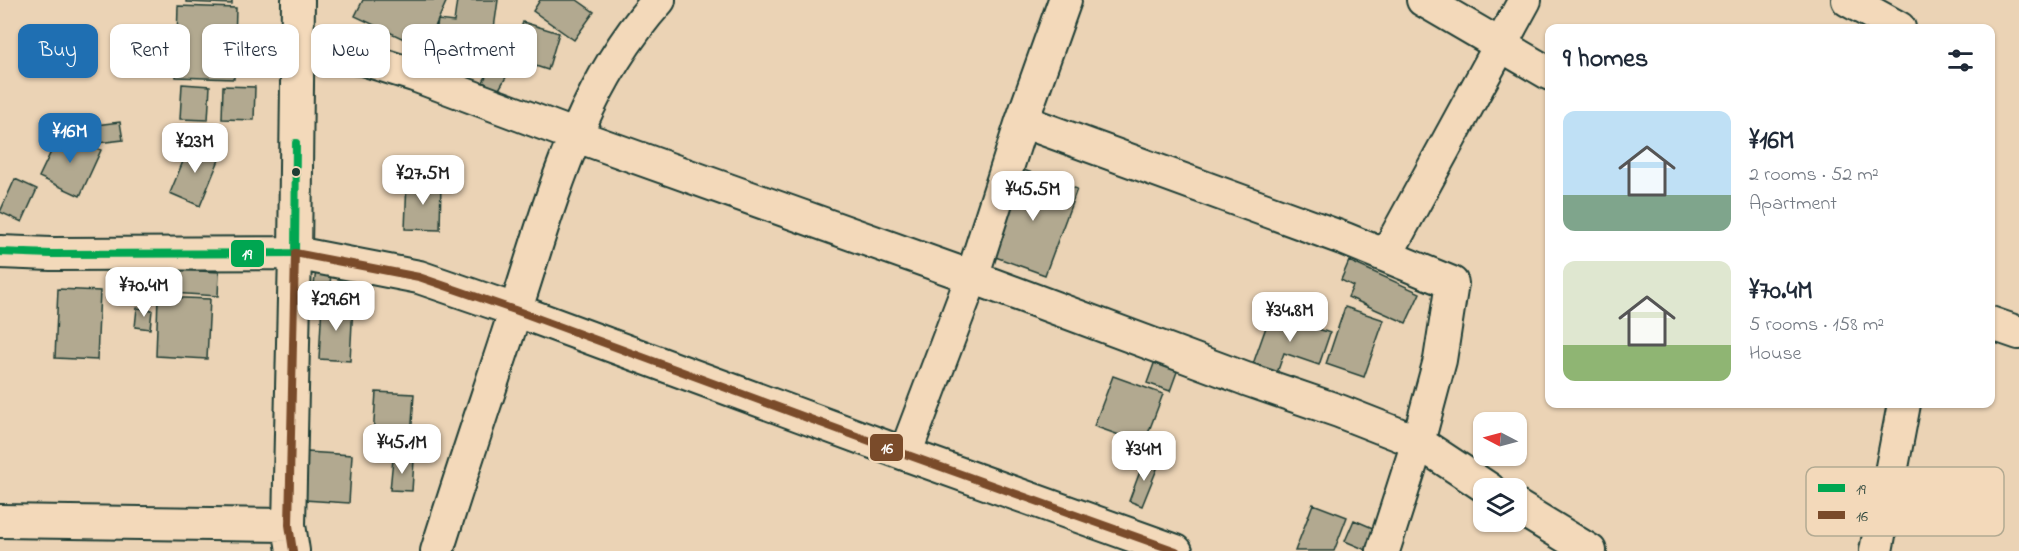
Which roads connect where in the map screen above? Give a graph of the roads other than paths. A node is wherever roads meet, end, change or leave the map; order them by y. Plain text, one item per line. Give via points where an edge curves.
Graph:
1 (298, 0) edge
2 (659, 0) edge
3 (1065, 0) edge
4 (1423, 0) edge
5 (1525, 0) edge
6 (1848, 0) edge
7 (298, 24) edge
8 (1892, 24) edge
9 (1500, 45) junction
10 (299, 52) edge
11 (1545, 71) edge
12 (298, 78) edge
13 (1022, 121) junction
14 (574, 135) junction
15 (0, 252) edge
16 (295, 253) junction
17 (1386, 255) junction
18 (972, 277) junction
19 (515, 310) junction
20 (1995, 325) edge
21 (2019, 333) edge
22 (1903, 408) edge
23 (1418, 442) junction
24 (905, 454) junction
25 (1892, 467) edge
26 (1473, 478) edge
27 (1527, 514) edge
28 (0, 521) edge
29 (1879, 536) edge
30 (291, 538) edge
31 (437, 551) edge
32 (1176, 551) edge
33 (1383, 551) edge
34 (1590, 551) edge
35 (1876, 551) edge

1 - 7 street
2 - 14 street via 606,71
3 - 13 street
4 - 9 street
5 - 9 street
6 - 8 street
9 - 11 street
9 - 17 street
10 - 14 street via 363,59
12 - 16 street
13 - 17 street
13 - 18 street
14 - 18 street
14 - 19 street
15 - 16 street
16 - 19 street via 419,277
16 - 30 street
17 - 23 street via 1452,283 1440,360
18 - 23 street
18 - 24 street
19 - 24 street
19 - 31 street
20 - 21 street
22 - 25 street
23 - 26 street
23 - 33 street
24 - 32 street
27 - 34 street
28 - 30 street
29 - 35 street

